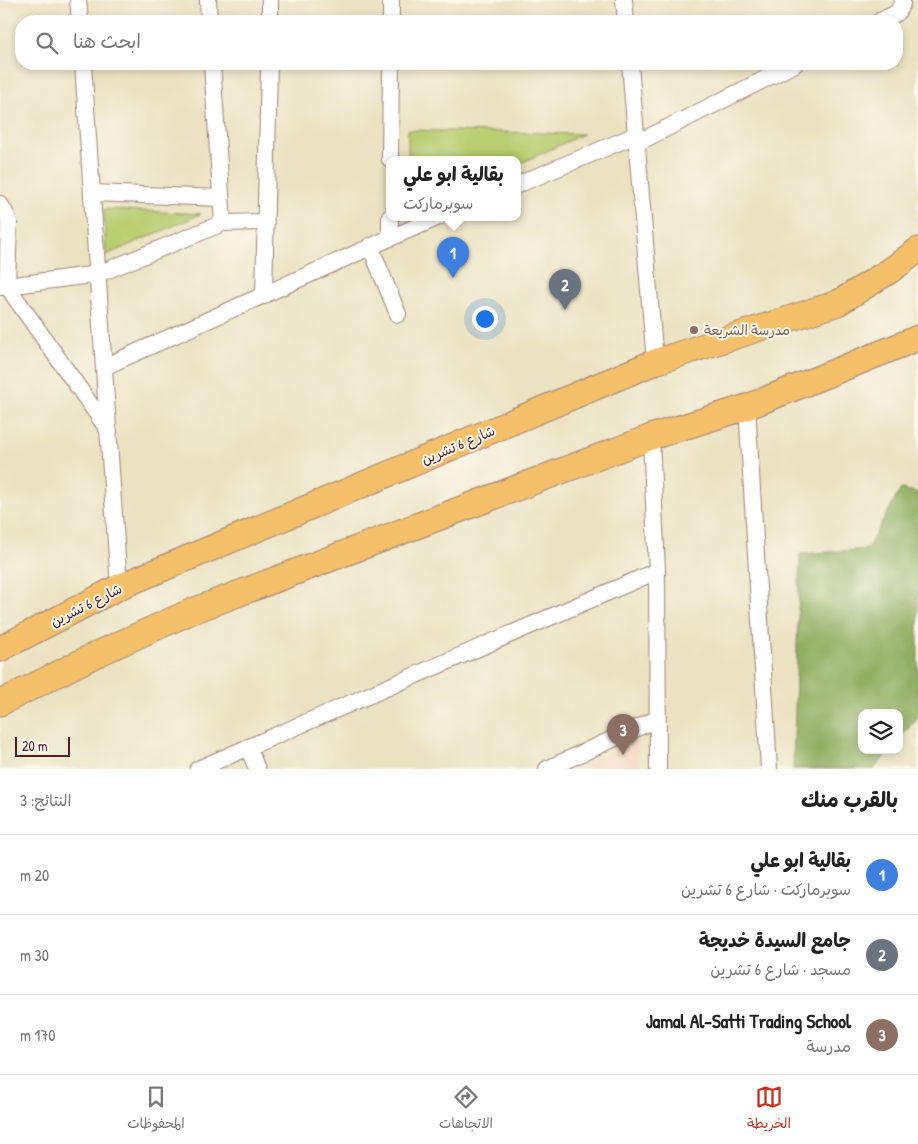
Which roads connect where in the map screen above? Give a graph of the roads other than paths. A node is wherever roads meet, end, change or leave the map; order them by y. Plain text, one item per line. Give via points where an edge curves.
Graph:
1 (78, 0) edge
2 (208, 0) edge
3 (270, 0) edge
4 (392, 0) edge
5 (624, 0) edge
6 (902, 0) edge
7 (79, 15) edge
8 (209, 15) edge
9 (270, 15) edge
10 (391, 15) edge
11 (625, 15) edge
12 (893, 15) edge
13 (83, 70) edge
14 (212, 70) edge
15 (269, 70) edge
16 (391, 70) edge
17 (630, 70) edge
18 (782, 70) edge
19 (636, 139) junction
20 (390, 156) edge
21 (521, 182) edge
22 (92, 193) junction
23 (221, 198) junction
24 (0, 204) edge
25 (390, 221) edge
26 (430, 221) edge
27 (265, 222) junction
28 (223, 223) junction
29 (390, 238) junction
30 (370, 246) junction
31 (918, 250) edge
32 (98, 274) junction
33 (3, 286) edge
34 (264, 296) junction
35 (398, 314) dead end
36 (918, 338) edge
37 (655, 362) junction
38 (104, 367) junction
39 (747, 407) junction
40 (109, 431) junction
41 (651, 436) junction
42 (657, 571) junction
43 (119, 587) junction
44 (0, 649) edge
45 (0, 703) edge
46 (657, 720) junction
47 (248, 748) junction
48 (198, 769) edge
49 (257, 769) edge
50 (547, 769) edge
51 (658, 769) edge
52 (769, 769) edge

1 - 7 street
2 - 8 street
3 - 9 street
4 - 10 street
5 - 11 street
6 - 12 street via 897,13
13 - 22 street
14 - 23 street
15 - 27 street
16 - 20 street
17 - 19 street
18 - 19 street
19 - 21 street
19 - 37 street
22 - 23 street
22 - 32 street
23 - 28 street
24 - 33 street via 9,222
25 - 29 street
26 - 29 street
27 - 28 street
27 - 34 street
28 - 32 street
29 - 30 street
30 - 34 street
30 - 35 street
31 - 37 main road, شارع 6 تشرين via 838,303
32 - 33 street
32 - 38 street
33 - 40 street
34 - 38 street
36 - 39 main road
37 - 43 main road, شارع 6 تشرين
38 - 40 street
39 - 41 main road
39 - 52 street
40 - 43 street
41 - 42 street
41 - 45 main road via 190,612
42 - 46 street
42 - 47 street
43 - 44 main road, شارع 6 تشرين
46 - 50 street
46 - 51 street
47 - 48 street
47 - 49 street

